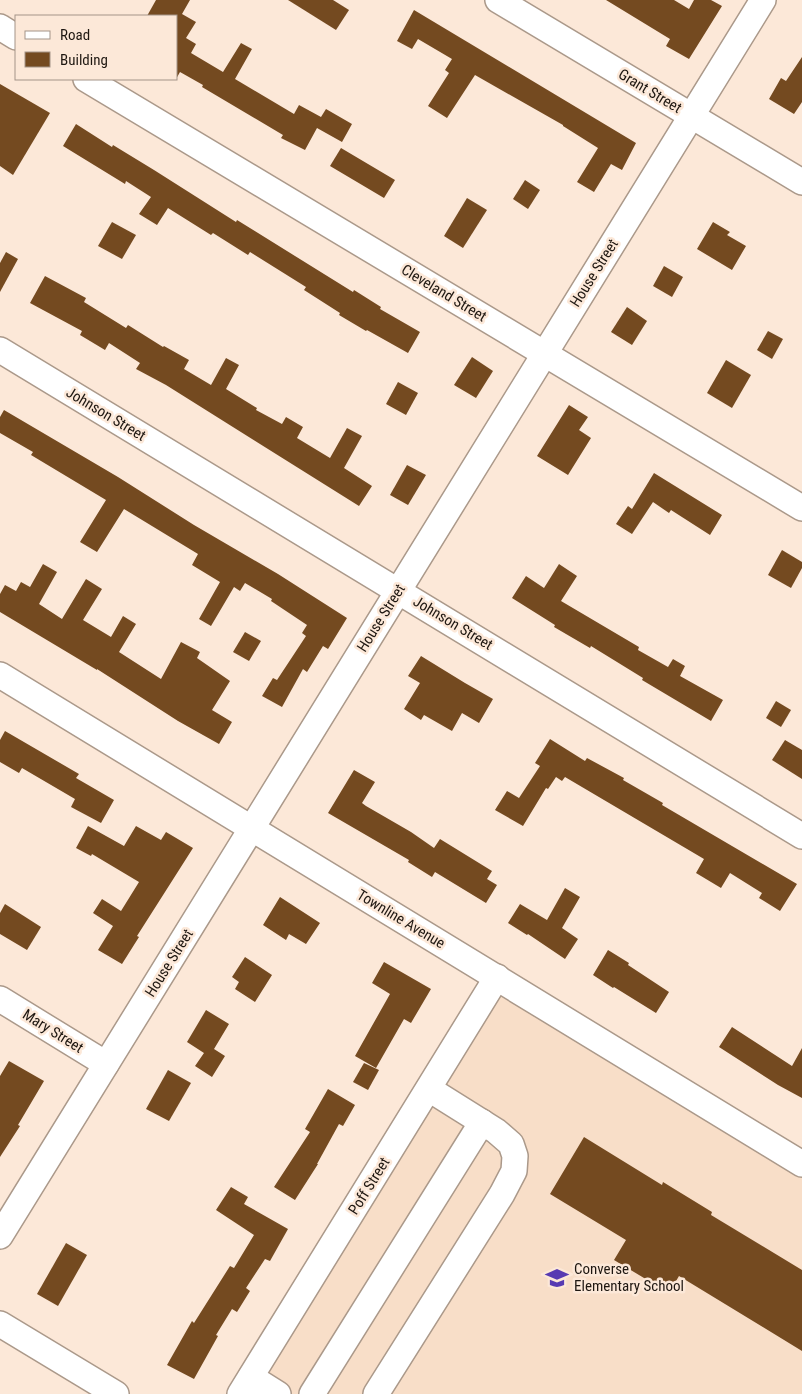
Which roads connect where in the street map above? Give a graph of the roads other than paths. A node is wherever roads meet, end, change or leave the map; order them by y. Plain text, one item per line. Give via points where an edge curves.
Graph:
1 (498, 0) edge
2 (763, 0) edge
3 (0, 28) edge
4 (15, 36) edge
5 (88, 80) edge
6 (691, 116) junction
7 (802, 182) edge
8 (0, 350) edge
9 (544, 353) junction
10 (802, 508) edge
11 (398, 590) junction
12 (0, 675) edge
13 (252, 829) junction
14 (802, 836) edge
15 (498, 977) junction
16 (0, 999) edge
17 (106, 1064) junction
18 (429, 1089) junction
19 (482, 1122) junction
20 (802, 1164) edge
21 (0, 1236) edge
22 (0, 1324) edge
23 (245, 1385) edge
24 (116, 1394) edge
25 (278, 1394) edge
26 (312, 1394) edge
27 (376, 1394) edge

1 - 6 street, Grant Street
2 - 6 street, House Street
3 - 4 street
5 - 9 street, Cleveland Street
6 - 7 street, Grant Street
6 - 9 street, House Street
8 - 11 street, Johnson Street
9 - 10 street, Cleveland Street
9 - 11 street, House Street
11 - 13 street, House Street
11 - 14 street, Johnson Street
12 - 13 street, Townline Avenue
13 - 15 street, Townline Avenue
13 - 17 street, House Street
15 - 18 street, Poff Street
15 - 20 street, Townline Avenue
16 - 17 street, Mary Street
17 - 21 street, House Street
18 - 19 street
18 - 23 street, Poff Street
19 - 26 street
19 - 27 street via 512,1144 514,1171
22 - 24 street
23 - 25 street

